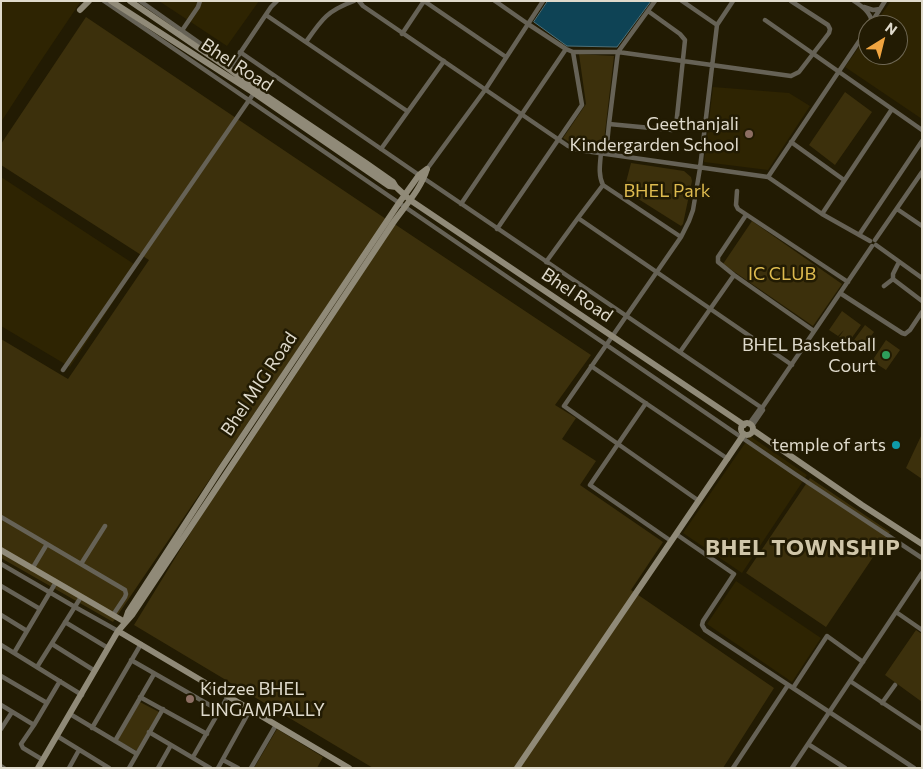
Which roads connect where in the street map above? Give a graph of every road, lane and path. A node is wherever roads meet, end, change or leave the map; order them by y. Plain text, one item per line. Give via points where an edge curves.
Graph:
1 (83, 1) edge
2 (89, 1) edge
3 (104, 1) edge
4 (111, 1) edge
5 (130, 1) edge
6 (140, 1) edge
7 (200, 1) edge
8 (277, 1) edge
9 (354, 1) edge
10 (359, 1) edge
11 (424, 1) edge
12 (495, 1) edge
13 (544, 1) edge
14 (655, 1) edge
15 (682, 1) edge
16 (693, 1) edge
17 (733, 1) edge
18 (791, 1) edge
19 (854, 1) edge
20 (885, 1) edge
21 (689, 6) junction
22 (861, 6) junction
23 (880, 9) junction
24 (648, 10) junction
25 (266, 15) junction
26 (869, 15) edge
27 (876, 15) edge
28 (765, 20) dead end
29 (528, 24) junction
30 (716, 25) junction
31 (181, 33) junction
32 (402, 34) junction
33 (306, 42) junction
34 (858, 43) edge
35 (566, 49) junction
36 (240, 52) junction
37 (573, 52) junction
38 (618, 52) junction
39 (813, 54) junction
40 (506, 57) junction
41 (444, 61) junction
42 (682, 61) junction
43 (712, 65) junction
44 (230, 67) junction
45 (838, 72) junction
46 (485, 90) junction
47 (254, 93) junction
48 (249, 100) junction
49 (892, 109) junction
50 (407, 111) junction
51 (522, 114) junction
52 (609, 124) junction
53 (922, 130) edge
54 (558, 140) junction
55 (922, 141) edge
56 (791, 142) junction
57 (380, 149) junction
58 (604, 153) junction
59 (700, 168) junction
60 (427, 169) joint
61 (922, 172) edge
62 (421, 177) junction
63 (768, 177) junction
64 (844, 180) junction
65 (603, 185) junction
66 (396, 188) junction
67 (737, 191) dead end
68 (404, 195) junction
69 (410, 200) junction
70 (461, 204) junction
71 (402, 205) junction
72 (897, 209) junction
73 (822, 214) junction
74 (746, 215) junction
75 (578, 218) junction
76 (922, 226) edge
77 (497, 229) junction
78 (859, 235) junction
79 (681, 237) junction
80 (874, 243) junction
81 (546, 262) junction
82 (899, 262) junction
83 (656, 272) junction
84 (734, 275) junction
85 (922, 278) edge
86 (893, 279) junction
87 (848, 282) junction
88 (884, 286) dead end
89 (840, 294) junction
90 (922, 301) edge
91 (710, 309) junction
92 (922, 312) edge
93 (626, 316) junction
94 (814, 331) junction
95 (612, 336) junction
96 (606, 345) junction
97 (680, 352) junction
98 (792, 365) junction
99 (591, 366) junction
100 (63, 370) dead end
101 (646, 403) junction
102 (762, 408) junction
103 (750, 426) junction
104 (744, 436) junction
105 (618, 444) junction
106 (728, 459) junction
107 (699, 501) junction
108 (1, 517) edge
109 (105, 526) dead end
110 (676, 534) junction
111 (672, 541) junction
112 (47, 544) junction
113 (922, 544) edge
114 (1, 550) edge
115 (922, 558) edge
116 (1, 564) edge
117 (81, 564) junction
118 (32, 569) junction
119 (921, 576) edge
120 (56, 582) junction
121 (1, 586) edge
122 (50, 593) junction
123 (81, 597) junction
124 (75, 607) junction
125 (40, 609) junction
126 (896, 612) junction
127 (1, 615) edge
128 (113, 615) junction
129 (65, 622) junction
130 (125, 622) junction
131 (922, 630) edge
132 (27, 631) junction
133 (118, 631) junction
134 (52, 644) junction
135 (141, 644) junction
136 (1, 646) edge
137 (108, 648) junction
138 (14, 653) junction
139 (131, 660) junction
140 (864, 662) junction
141 (37, 667) junction
142 (95, 671) junction
143 (154, 674) junction
144 (1, 676) edge
145 (60, 681) junction
146 (850, 681) junction
147 (788, 685) junction
148 (895, 685) dead end
149 (793, 688) junction
150 (82, 695) junction
151 (228, 696) junction
152 (140, 697) junction
153 (47, 703) junction
154 (882, 703) junction
155 (1, 706) edge
156 (163, 709) junction
157 (250, 710) junction
158 (220, 711) junction
159 (12, 712) junction
160 (829, 712) junction
161 (70, 714) junction
162 (34, 725) junction
163 (276, 725) junction
164 (92, 728) junction
165 (921, 728) edge
166 (1, 729) edge
167 (149, 732) junction
168 (207, 734) junction
169 (57, 736) junction
170 (114, 741) junction
171 (808, 744) junction
172 (171, 745) junction
173 (79, 750) junction
174 (137, 754) junction
175 (193, 757) junction
176 (43, 760) junction
177 (223, 760) junction
178 (99, 765) edge
179 (1, 766) edge
180 (843, 767) edge
181 (4, 768) edge
182 (38, 768) edge
183 (69, 768) edge
184 (109, 768) edge
185 (129, 768) edge
186 (158, 768) edge
187 (210, 768) edge
188 (218, 768) edge
189 (238, 768) edge
190 (251, 768) edge
191 (349, 768) edge
192 (517, 768) edge
193 (734, 768) edge
194 (792, 768) edge
195 (914, 768) edge

1 - 2 street via 80,10
3 - 48 street
4 - 47 street, Bhel Road
5 - 31 street, Bhel Road
6 - 31 street
7 - 31 street
8 - 25 street
9 - 33 street via 331,12
10 - 32 street
11 - 32 street
11 - 40 street
12 - 29 street
13 - 29 street, Bhel MIG Road
14 - 24 street
15 - 21 street
16 - 21 street
17 - 30 street
18 - 39 street via 830,29
19 - 22 street
20 - 23 street
21 - 30 street
22 - 23 street
22 - 26 street
23 - 27 street
24 - 38 street
24 - 42 street via 682,35 685,40
25 - 33 street
25 - 36 street
28 - 39 street
29 - 35 street
29 - 40 street, Bhel MIG Road
30 - 43 street
31 - 44 street, Bhel Road
32 - 41 street
33 - 50 street
34 - 45 street
35 - 37 street
35 - 51 street
36 - 44 street
36 - 57 street
37 - 38 street
37 - 54 street via 582,105
38 - 42 street
38 - 52 street
39 - 43 street via 799,72 791,76
39 - 45 street
40 - 46 street, Bhel MIG Road
41 - 46 street
41 - 50 street
42 - 43 street
42 - 52 street via 674,129
43 - 59 street
44 - 66 street, Bhel Road via 259,91 393,182
45 - 49 street
45 - 56 street
46 - 51 street
46 - 60 street, Bhel MIG Road
47 - 48 street
47 - 66 street, Bhel Road
48 - 71 street
48 - 100 street
49 - 53 street
49 - 64 street
50 - 57 street
51 - 54 street
51 - 70 street
52 - 58 street
54 - 58 street via 578,150
54 - 77 street
55 - 78 street
56 - 63 street
56 - 64 street
57 - 62 street
58 - 59 street
58 - 65 street via 600,174
59 - 63 street
59 - 79 street via 693,210
60 - 62 street, Bhel MIG Road
61 - 72 street
62 - 68 street, Bhel MIG Road
62 - 69 street, Bhel MIG Road
62 - 70 street
63 - 73 street
64 - 73 street
65 - 75 street
65 - 79 street
66 - 68 street, Bhel Road
67 - 74 street via 736,207
68 - 69 street, Bhel Road
68 - 71 street, Bhel MIG Road
69 - 71 street, Bhel MIG Road
69 - 95 street, Bhel Road
70 - 77 street
71 - 96 street
71 - 130 street, Bhel MIG Road
72 - 76 street
72 - 80 street
73 - 78 street
74 - 84 street via 718,257 718,262
74 - 87 street
75 - 81 street
75 - 83 street
77 - 81 street
78 - 80 street
79 - 83 street
80 - 82 street
80 - 87 street
81 - 93 street
82 - 85 street
82 - 86 street
83 - 91 street
83 - 93 street
84 - 91 street
84 - 94 street
86 - 88 street
86 - 90 street
87 - 89 street
89 - 92 street via 905,334
89 - 94 street
91 - 97 street
91 - 98 street
93 - 95 street
93 - 97 street
94 - 98 street
95 - 96 street
95 - 103 street, Bhel Road
96 - 99 street
96 - 104 street
97 - 102 street
98 - 102 street
99 - 101 street
99 - 105 street via 564,406
101 - 105 street
101 - 106 street
102 - 103 street
103 - 104 street via 750,434
103 - 113 street, Bhel Road
104 - 106 street
104 - 115 street via 795,474
105 - 107 street
105 - 111 street via 590,485
106 - 107 street
107 - 110 street
108 - 112 street
109 - 117 street
110 - 111 street
110 - 147 street via 734,574 704,621 705,630
111 - 192 street
112 - 117 street
112 - 118 street
114 - 118 street
116 - 122 street
117 - 128 street via 125,590 125,597
118 - 120 street
119 - 126 street
120 - 122 street
120 - 123 street
121 - 125 street
122 - 124 street
122 - 125 street
123 - 124 street
123 - 128 street
124 - 129 street
124 - 133 street
125 - 132 street
126 - 131 street
126 - 140 street
127 - 132 street
128 - 130 street
129 - 134 street
129 - 137 street
130 - 133 street, Bhel MIG Road
132 - 138 street
133 - 135 street
133 - 137 street, Bhel MIG Road
134 - 141 street
134 - 142 street
135 - 139 street
135 - 151 street
136 - 138 street
137 - 142 street, Bhel MIG Road
138 - 141 street
139 - 143 street
139 - 164 street
140 - 146 street
140 - 149 street via 828,636
141 - 145 street
142 - 150 street, Bhel MIG Road
143 - 152 street
143 - 158 street
144 - 153 street
145 - 150 street
145 - 153 street
146 - 154 street
146 - 160 street
147 - 149 street
147 - 193 street
148 - 154 street
149 - 160 street
150 - 161 street, Bhel MIG Road
151 - 157 street
151 - 158 street
152 - 156 street
152 - 170 street
153 - 162 street
154 - 165 street
155 - 159 street
156 - 167 street
156 - 168 street
157 - 163 street
157 - 177 street
158 - 168 street
159 - 162 street
159 - 166 street
160 - 171 street
160 - 195 street
161 - 164 street
161 - 169 street, Bhel MIG Road
162 - 176 street via 21,746
163 - 190 street
163 - 191 street
164 - 170 street
167 - 172 street
167 - 174 street
168 - 175 street
169 - 173 street
169 - 176 street, Bhel MIG Road
170 - 174 street
171 - 180 street
171 - 194 street
172 - 175 street
172 - 186 street
173 - 178 street
173 - 183 street
174 - 185 street
175 - 187 street
176 - 182 street, Bhel MIG Road
177 - 188 street
177 - 189 street
178 - 184 street
179 - 181 street

